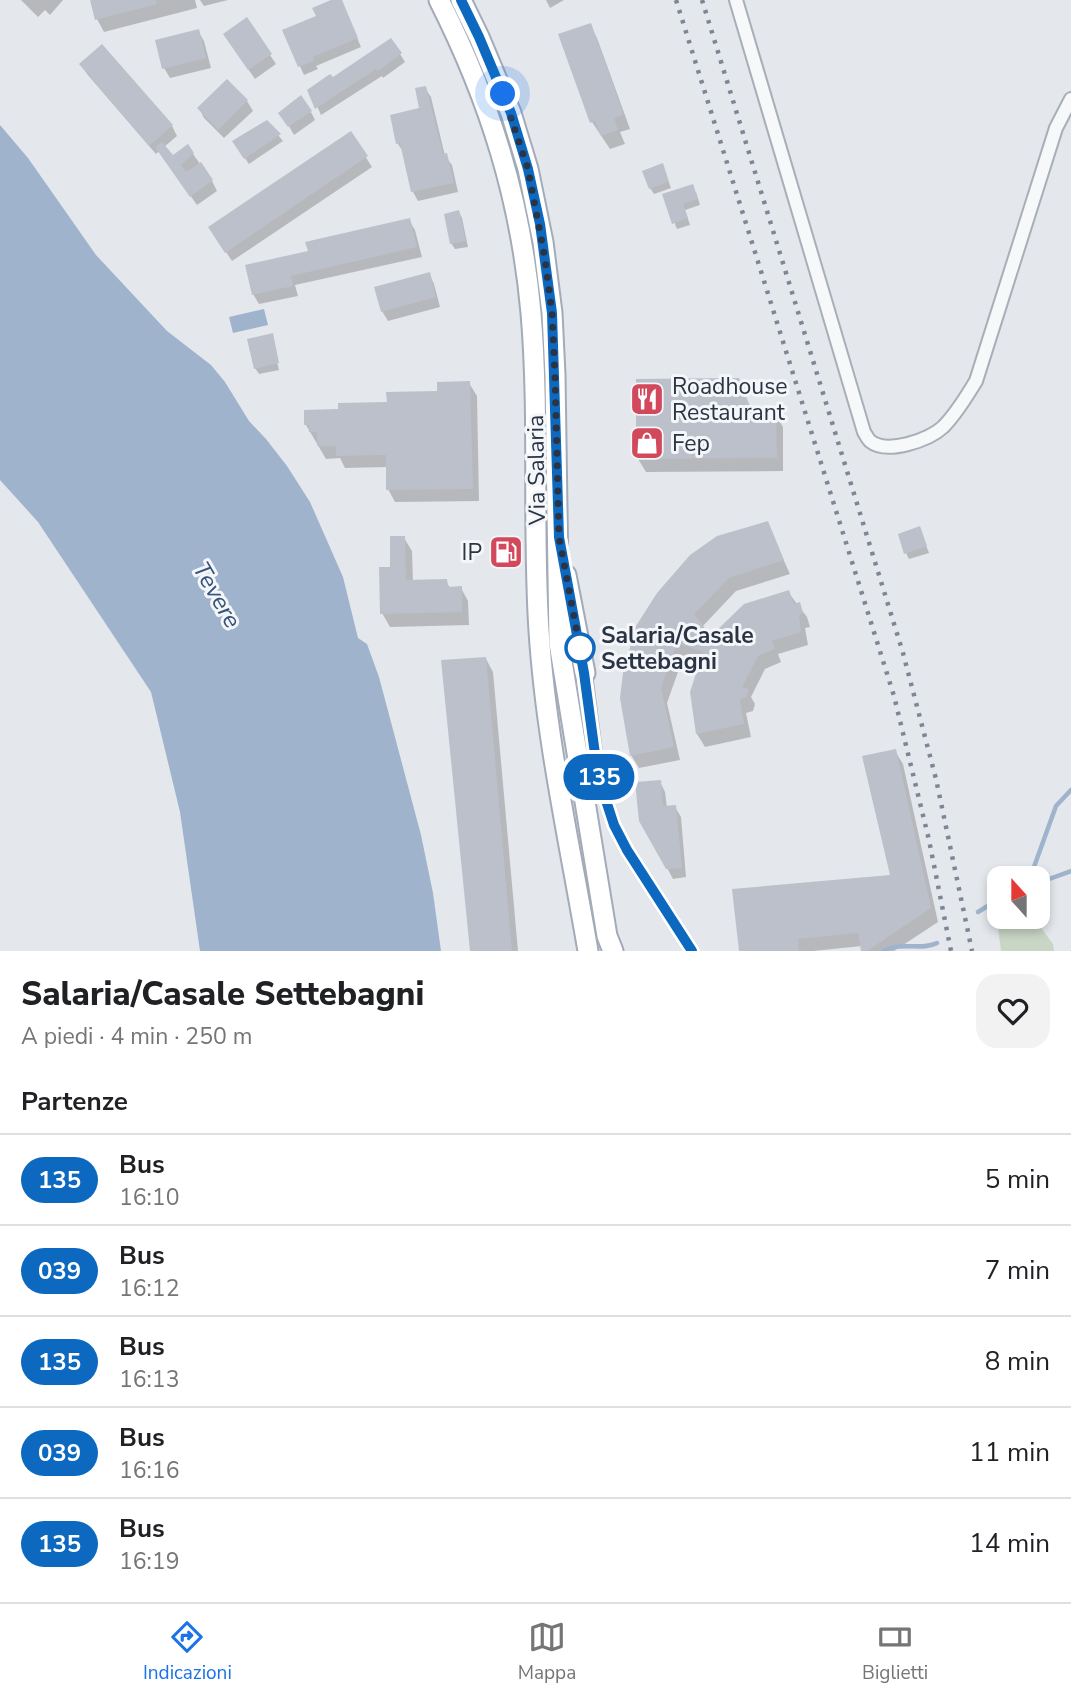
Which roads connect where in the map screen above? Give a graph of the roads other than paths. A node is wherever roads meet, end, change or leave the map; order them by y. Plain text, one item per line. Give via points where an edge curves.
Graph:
1 (439, 0) edge
2 (461, 0) edge
3 (736, 0) edge
4 (1071, 99) edge
5 (559, 537) junction
6 (584, 673) joint
7 (666, 911) junction
8 (588, 951) edge
9 (613, 951) edge
10 (681, 951) edge
11 (692, 951) edge

1 - 8 main road, Via Salaria via 493,123 512,188 523,250 534,358 540,643 549,731
2 - 5 main road, Via Salaria via 511,113 540,224 552,313
3 - 4 street via 850,392 870,442 902,446 941,429 976,381 1056,128
5 - 6 main road
5 - 9 main road, Via Salaria via 562,671
6 - 7 street via 598,776 618,833
7 - 10 street
7 - 11 street

